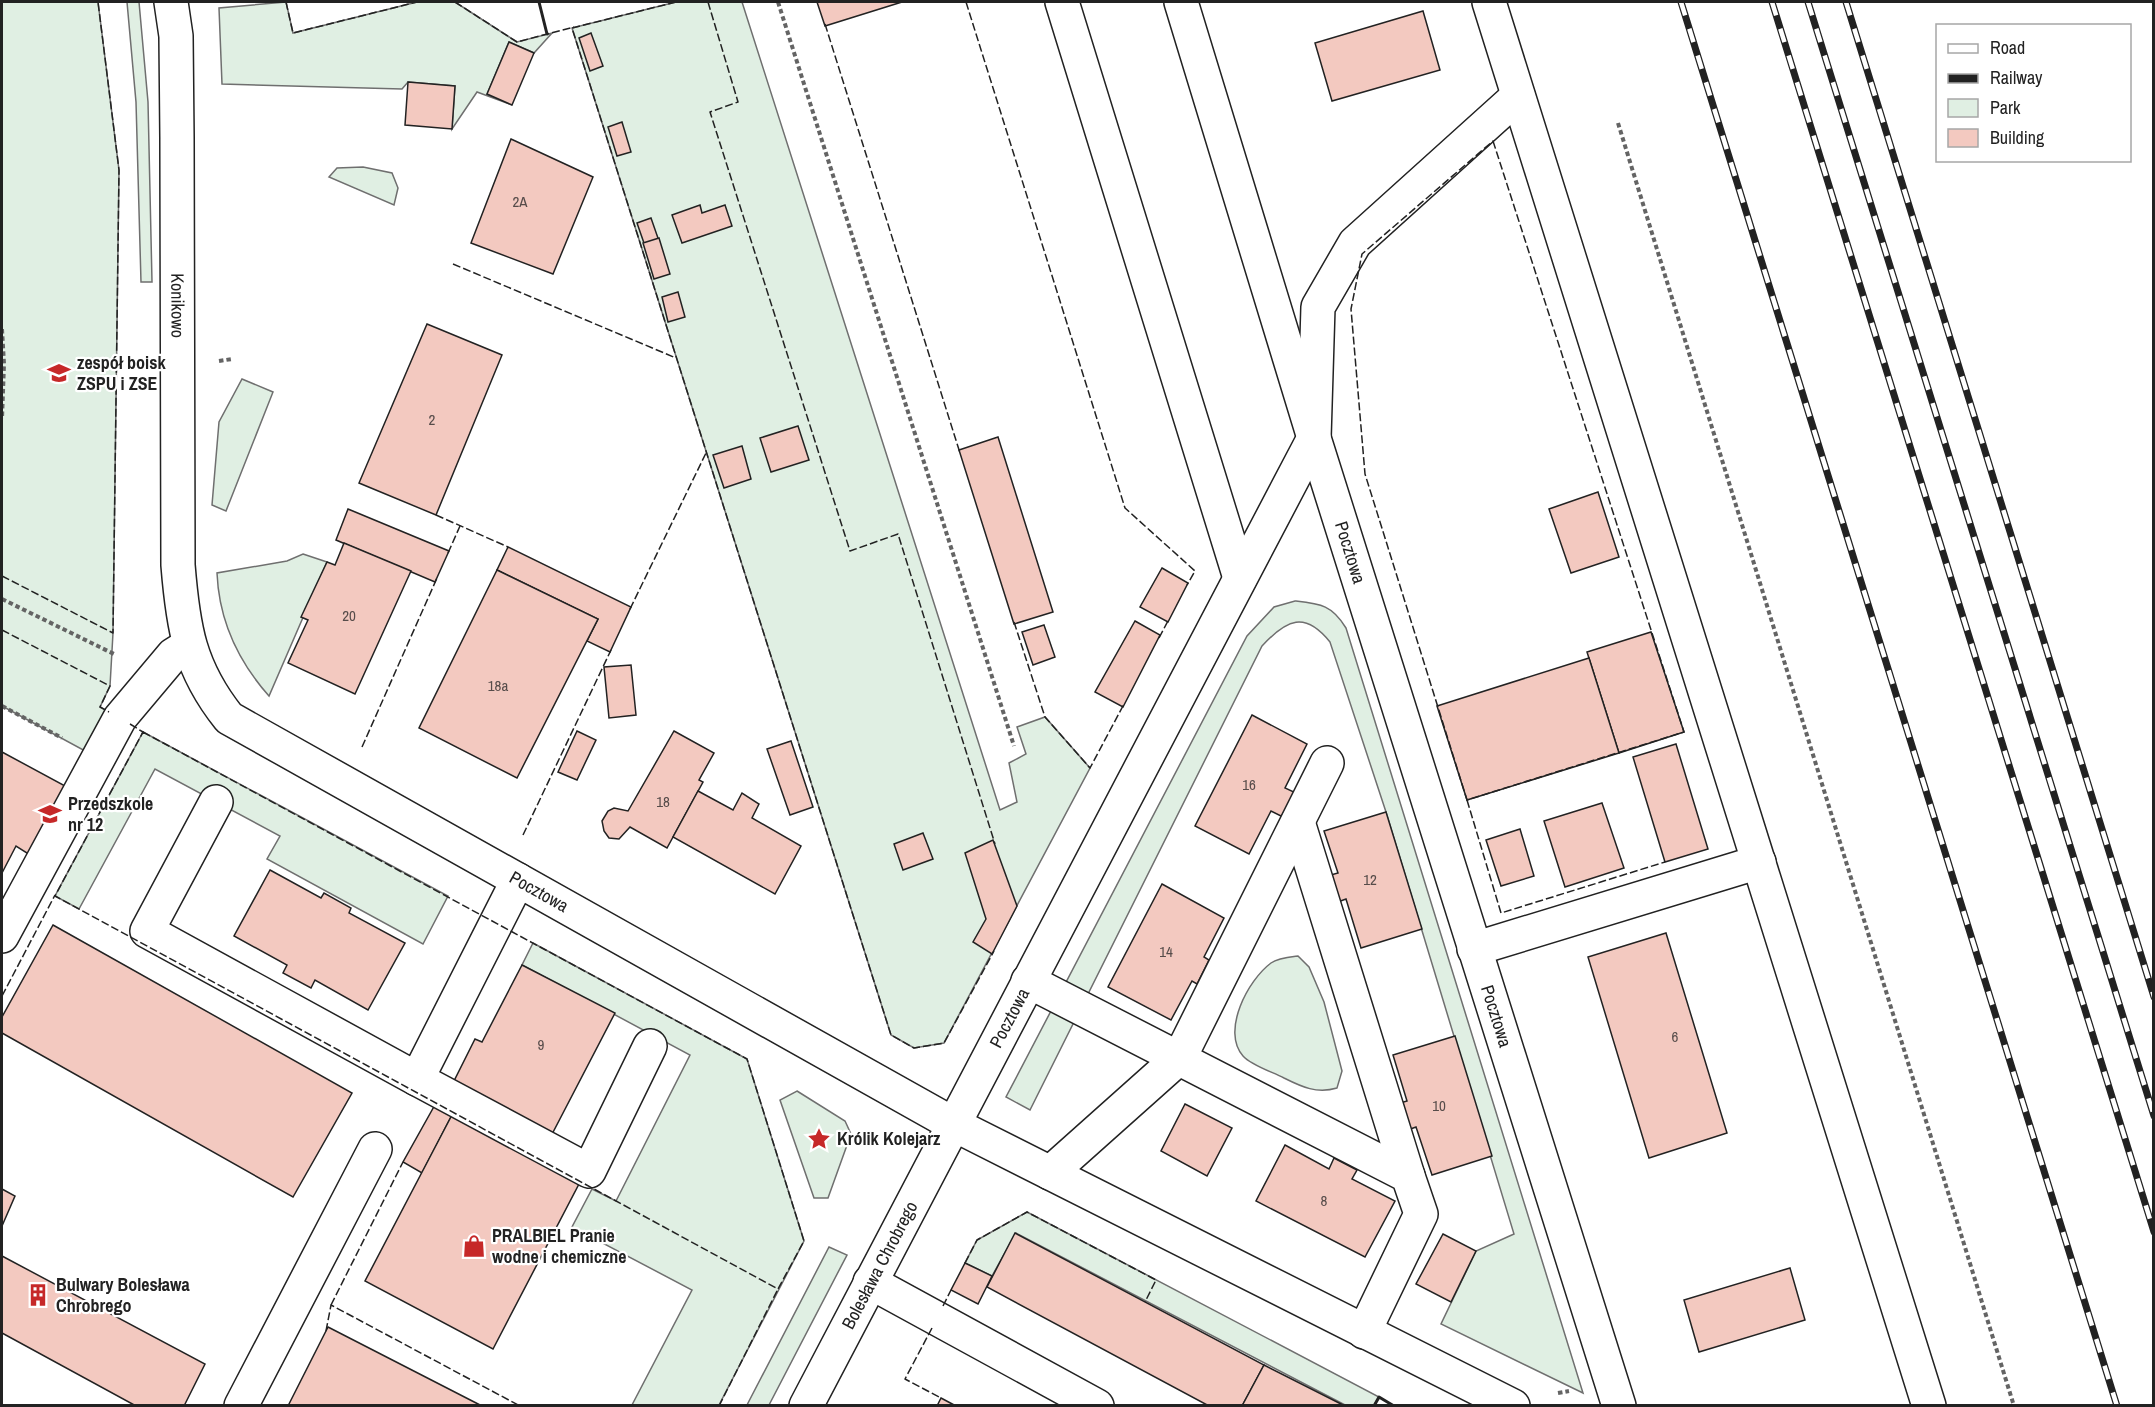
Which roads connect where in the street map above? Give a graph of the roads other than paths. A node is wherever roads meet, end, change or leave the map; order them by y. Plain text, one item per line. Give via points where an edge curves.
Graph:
1 (171, 2) edge
2 (1062, 2) edge
3 (1181, 2) edge
4 (1489, 2) edge
5 (1518, 96) junction
6 (1314, 438) junction
7 (1240, 578) junction
8 (189, 645) junction
9 (1327, 763) dead end
10 (216, 802) dead end
11 (1298, 822) junction
12 (1759, 862) junction
13 (518, 880) junction
14 (2, 936) edge
15 (1474, 948) junction
16 (1028, 981) junction
17 (650, 1046) dead end
18 (1180, 1057) junction
19 (417, 1079) junction
20 (953, 1124) junction
21 (375, 1149) dead end
22 (1050, 1173) junction
23 (1408, 1176) junction
24 (870, 1282) junction
25 (1364, 1332) junction
26 (241, 1406) edge
27 (806, 1406) edge
28 (1097, 1406) edge
29 (1513, 1406) edge
30 (1619, 1406) edge
31 (1929, 1406) edge

1 - 8 street, Konikowo via 176,36 177,116 178,565 181,610
2 - 7 street
3 - 6 street
4 - 5 street
5 - 6 street via 1355,243 1318,307
5 - 12 street
6 - 7 street, Pocztowa
6 - 15 street, Pocztowa
7 - 16 street, Pocztowa
8 - 13 street, Pocztowa via 208,691 229,718
8 - 14 street via 173,655 120,718
9 - 11 street
10 - 19 street via 147,931
11 - 18 street
11 - 23 street
12 - 15 street
12 - 31 street
13 - 19 street
13 - 20 street, Pocztowa
15 - 30 street, Pocztowa
16 - 18 street
16 - 20 street, Pocztowa
17 - 19 street via 589,1171
18 - 22 street
18 - 23 street
20 - 22 street, Pocztowa
20 - 24 street, Bolesława Chrobrego
21 - 26 street
22 - 25 street, Pocztowa
23 - 25 street via 1421,1214
24 - 27 street, Bolesława Chrobrego
24 - 28 street
25 - 29 street, Pocztowa

